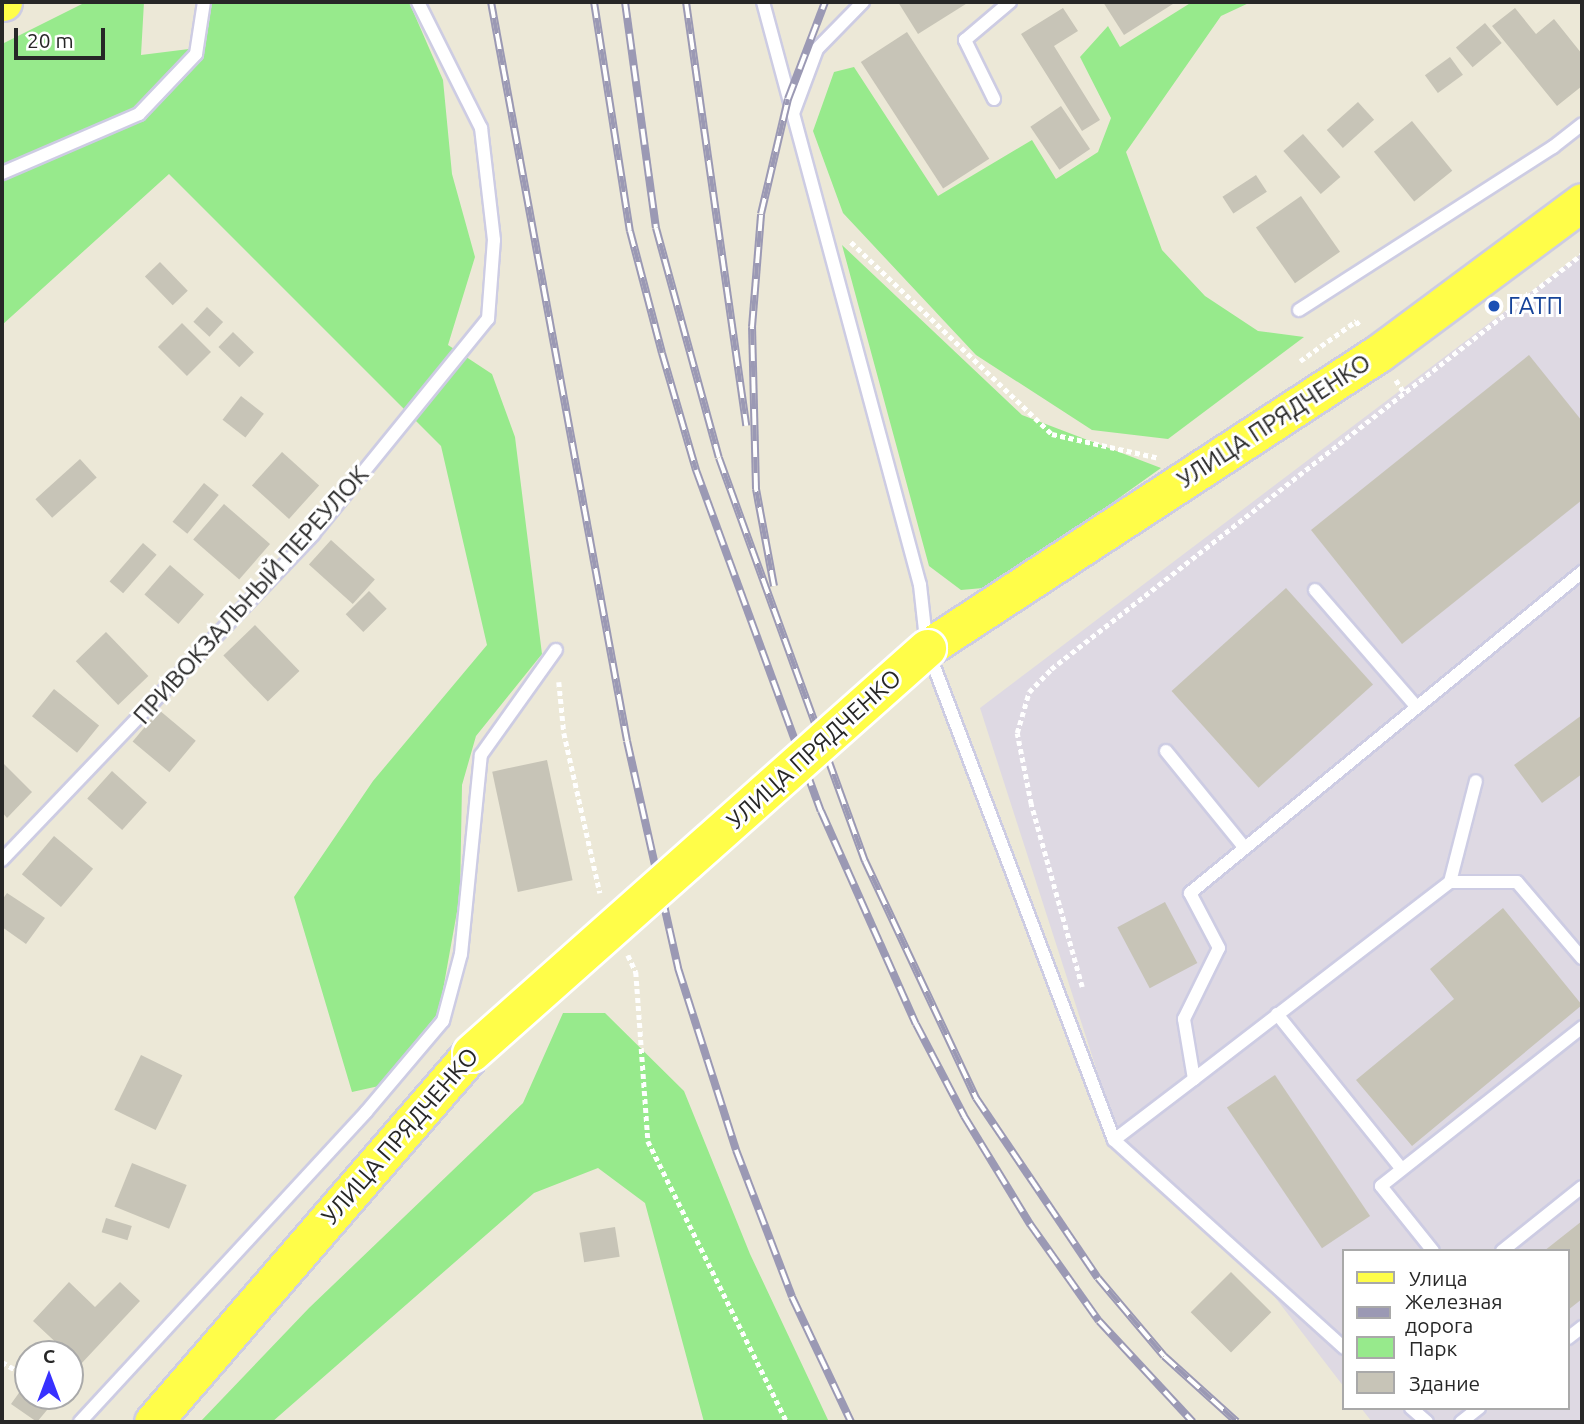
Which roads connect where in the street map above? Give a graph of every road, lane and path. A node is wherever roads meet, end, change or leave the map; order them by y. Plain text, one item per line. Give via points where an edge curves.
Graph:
1 (204, 2) edge
2 (418, 2) edge
3 (763, 2) edge
4 (863, 2) edge
5 (1010, 2) edge
6 (994, 99) dead end
7 (794, 111) junction
8 (1582, 124) edge
9 (2, 173) edge
10 (1582, 202) edge
11 (822, 214) junction
12 (1582, 254) edge
13 (1299, 310) dead end
14 (1379, 353) junction
15 (1289, 369) dead end
16 (1405, 394) junction
17 (1164, 459) dead end
18 (1582, 572) edge
19 (1315, 590) dead end
20 (927, 648) junction
21 (556, 650) joint
22 (1415, 705) junction
23 (1166, 751) dead end
24 (1476, 781) dead end
25 (1244, 847) junction
26 (2, 860) edge
27 (1450, 883) junction
28 (605, 904) dead end
29 (625, 950) dead end
30 (1582, 958) edge
31 (1084, 998) dead end
32 (1277, 1014) junction
33 (1582, 1027) edge
34 (1194, 1079) junction
35 (1114, 1140) junction
36 (1401, 1168) junction
37 (1582, 1187) edge
38 (1431, 1249) edge
39 (1504, 1249) edge
40 (1342, 1346) edge
41 (1413, 1410) edge
42 (1476, 1410) edge
43 (80, 1422) edge
44 (153, 1422) edge
45 (787, 1422) edge
46 (1427, 1422) edge
47 (1461, 1422) edge

1 - 9 lane via 196,54 139,114
2 - 26 lane, ПРИВОКЗАЛЬНЫЙ ПЕРЕУЛОК via 481,128 494,240 488,319 313,534
3 - 7 lane
4 - 7 lane via 817,49
5 - 6 lane via 965,40
7 - 11 lane
8 - 13 lane
10 - 14 main road, УЛИЦА ПРЯДЧЕНКО
11 - 17 path via 1052,434
11 - 20 lane via 920,585
12 - 16 path
14 - 15 path via 1356,321
14 - 16 path
14 - 20 main road, УЛИЦА ПРЯДЧЕНКО
16 - 31 path via 1051,668 1029,692 1017,733 1031,804
18 - 22 lane
19 - 22 lane
20 - 35 lane
20 - 44 main road, УЛИЦА ПРЯДЧЕНКО, bridge via 471,1053
21 - 28 path via 564,733
21 - 43 lane via 481,755 461,954 443,1021 366,1112
22 - 25 lane
23 - 25 lane
24 - 27 lane
25 - 34 lane via 1190,892 1219,948 1184,1019
27 - 30 lane via 1517,883
27 - 32 lane
29 - 45 path via 636,972 648,1141
32 - 34 lane
32 - 36 lane
33 - 36 lane
34 - 35 lane
35 - 40 lane
36 - 38 lane via 1381,1186
37 - 39 lane
41 - 46 lane
42 - 47 lane

